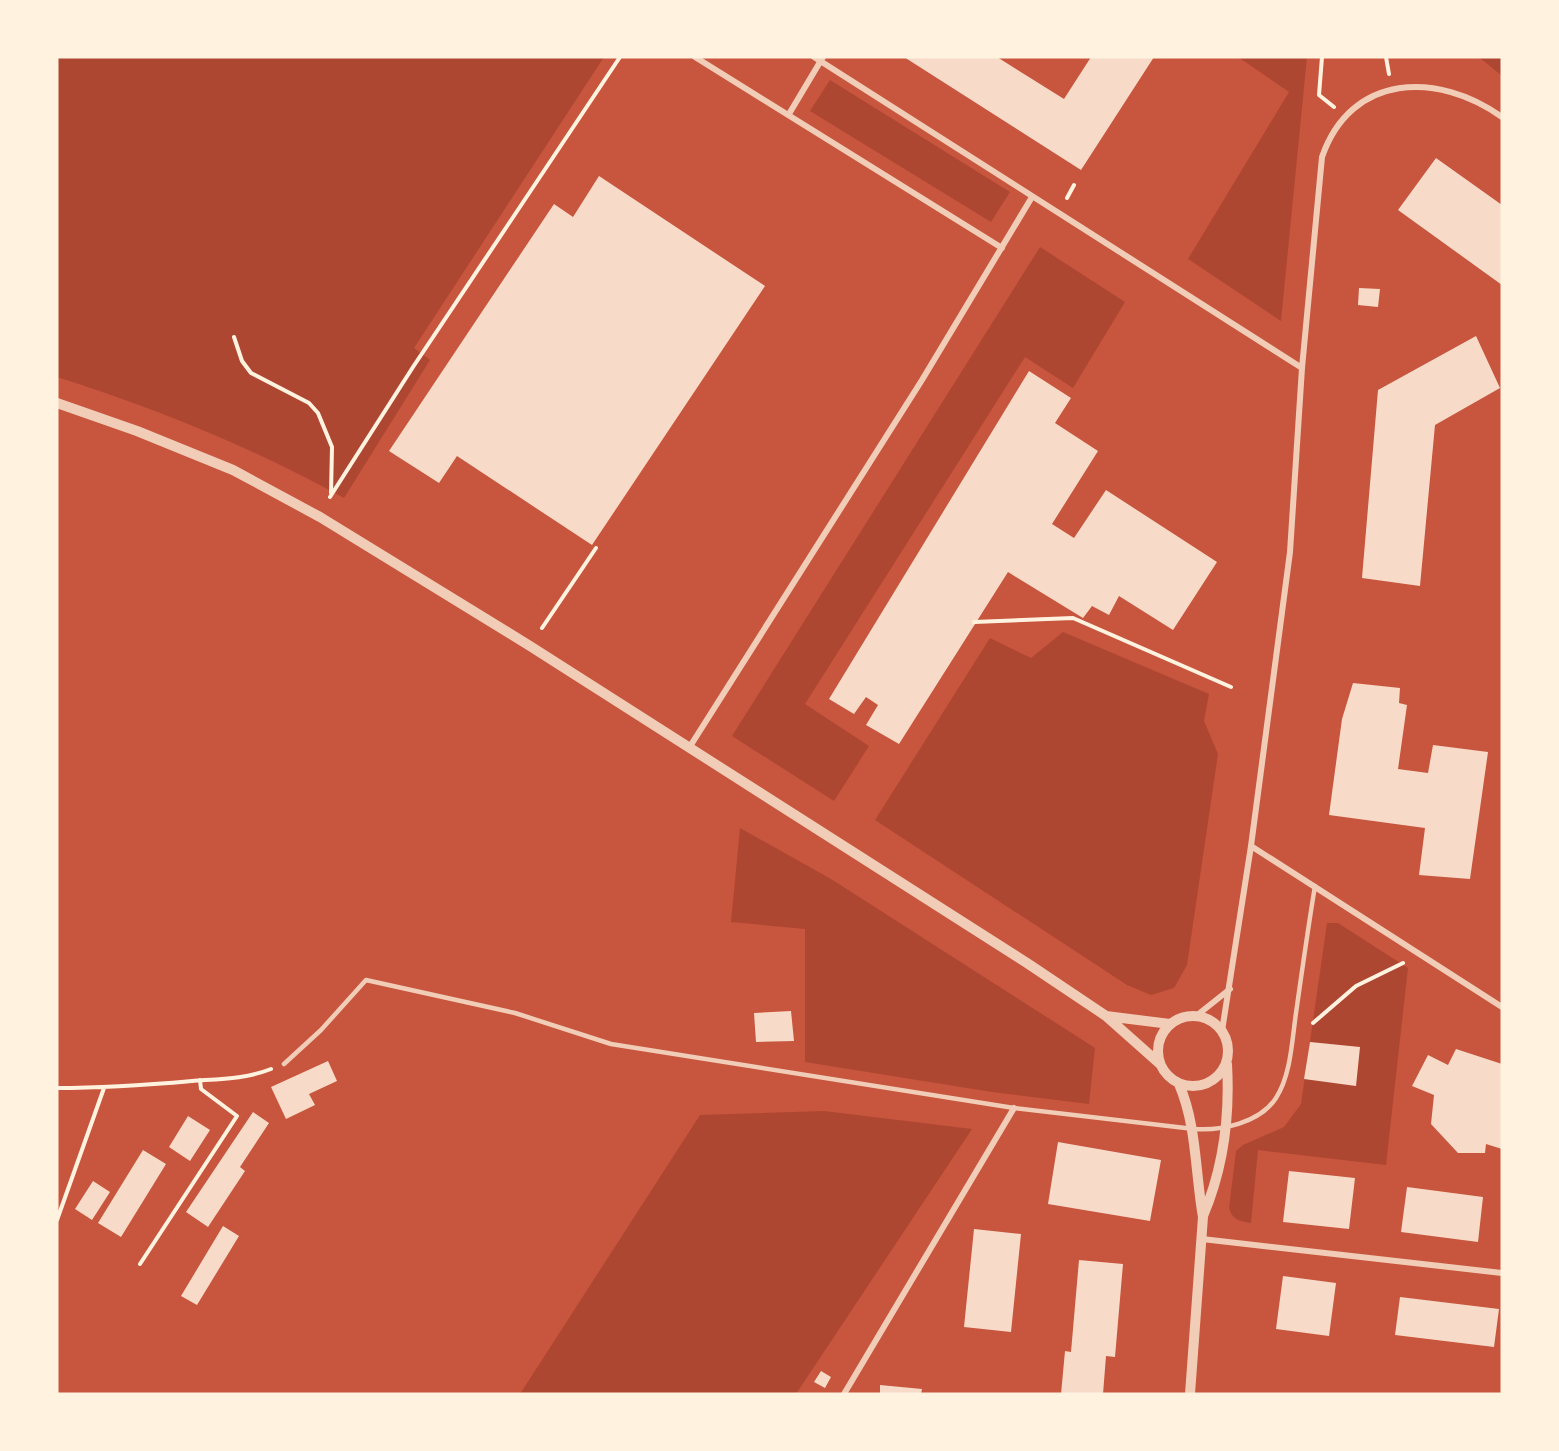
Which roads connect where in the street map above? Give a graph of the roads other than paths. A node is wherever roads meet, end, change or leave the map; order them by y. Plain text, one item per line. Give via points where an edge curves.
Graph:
1 (695, 57) edge
2 (819, 58) edge
3 (789, 114) junction
4 (1502, 117) edge
5 (1032, 197) junction
6 (1002, 248) junction
7 (1302, 368) junction
8 (57, 403) edge
9 (689, 748) junction
10 (1251, 846) junction
11 (1314, 886) junction
12 (1230, 988) junction
13 (1502, 1007) edge
14 (1106, 1016) junction
15 (1196, 1016) junction
16 (1170, 1024) junction
17 (1222, 1031) junction
18 (1227, 1063) junction
19 (284, 1064) road end
20 (1160, 1064) junction
21 (1179, 1084) junction
22 (1014, 1108) junction
23 (1224, 1128) junction
24 (1194, 1129) junction
25 (1203, 1217) junction
26 (1202, 1239) junction
27 (1502, 1274) edge
28 (844, 1394) edge
29 (1190, 1394) edge

1 - 3 street
2 - 3 street
2 - 5 street
3 - 6 street
4 - 7 street via 1446,90 1414,86 1392,89 1371,98 1346,118 1322,157
5 - 6 street
5 - 7 street
6 - 9 street
7 - 10 street via 1290,552
8 - 9 street via 170,444 273,490 424,580
9 - 14 street
10 - 11 street
10 - 12 street
11 - 13 street
11 - 23 lane via 1283,1083 1276,1099 1259,1114
12 - 15 street
12 - 17 street
14 - 16 street
14 - 20 street
15 - 16 street
15 - 17 street via 1215,1023
16 - 20 street via 1159,1044
17 - 18 street via 1228,1046
18 - 21 street via 1208,1084
18 - 23 street
19 - 22 lane via 366,980 515,1013 610,1044
20 - 21 street
21 - 24 street
22 - 24 lane
22 - 28 street
23 - 24 lane
23 - 25 street via 1218,1176
24 - 25 street
25 - 26 street
26 - 27 street
26 - 29 street

